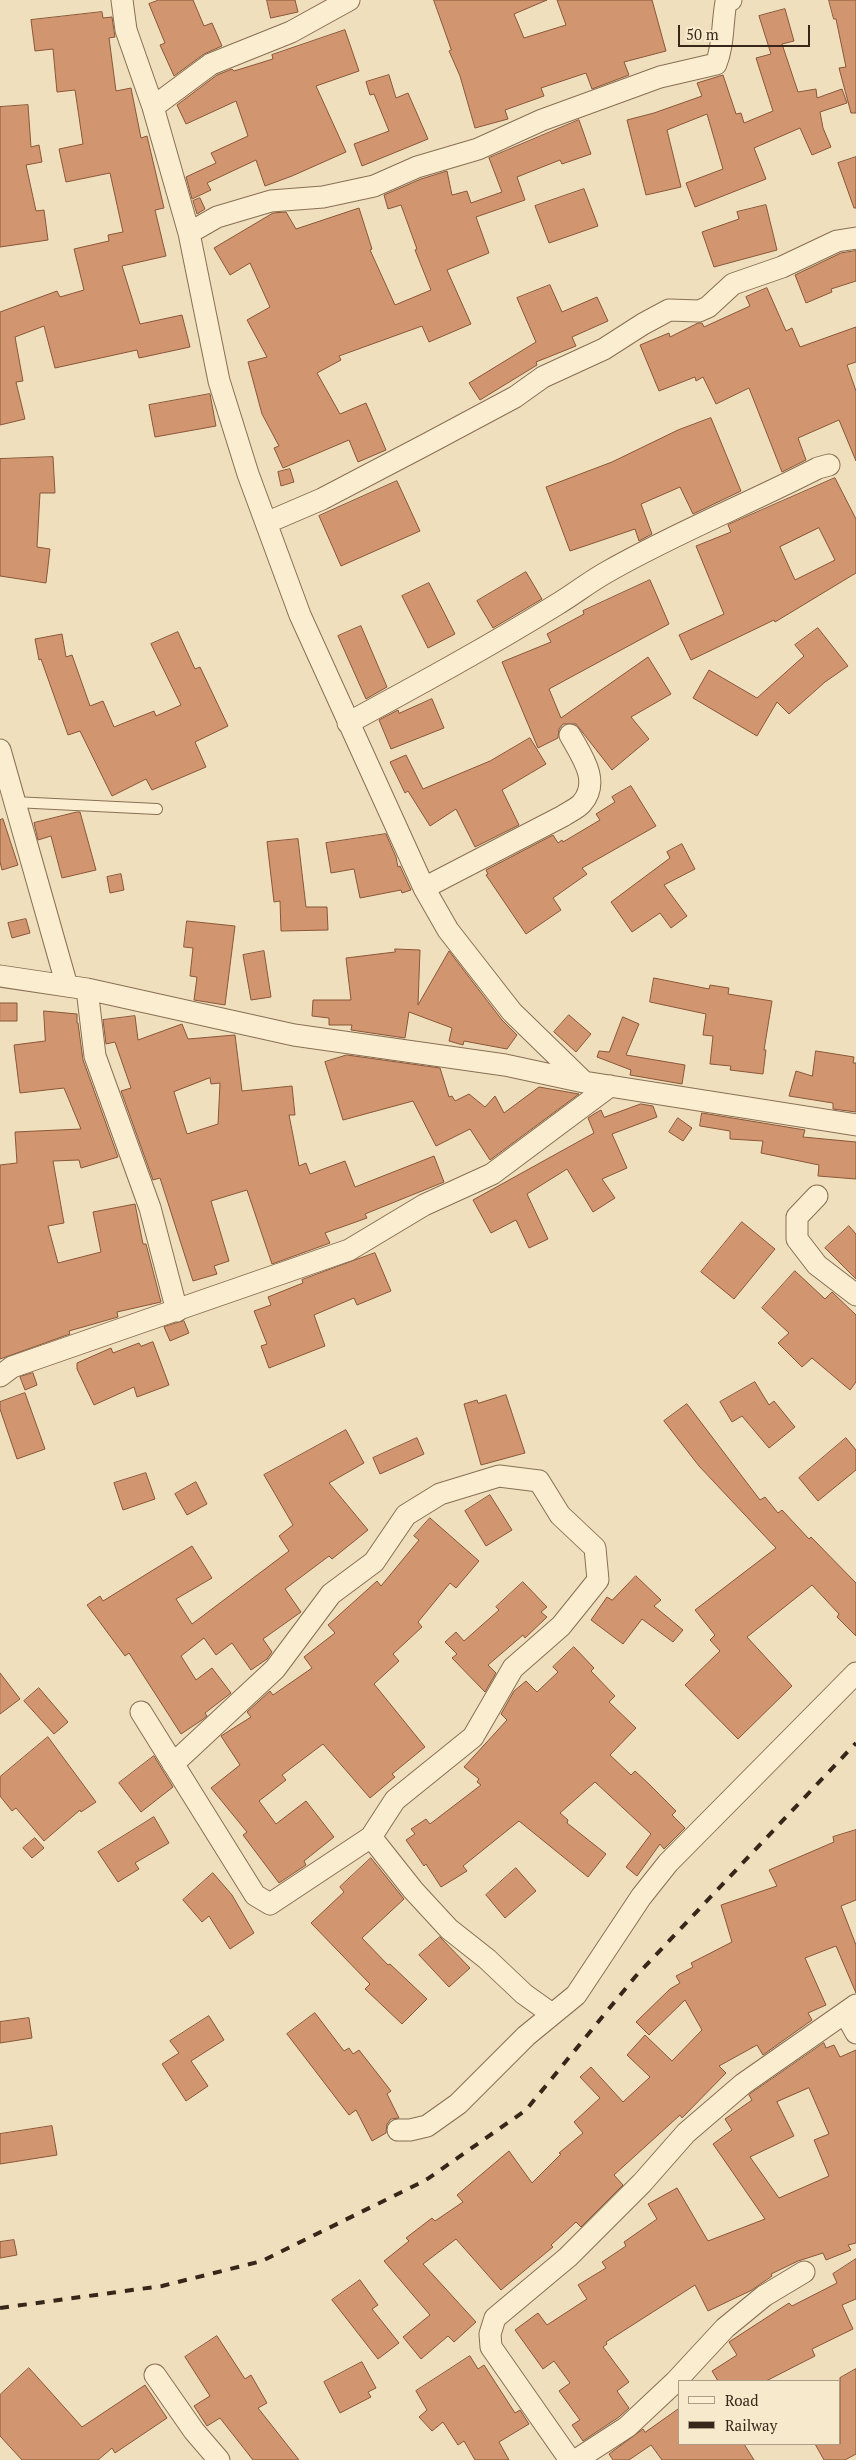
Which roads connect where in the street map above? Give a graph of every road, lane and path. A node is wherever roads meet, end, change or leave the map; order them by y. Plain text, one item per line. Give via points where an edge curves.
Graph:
1 (122, 0) edge
2 (349, 0) edge
3 (731, 0) edge
4 (152, 107) junction
5 (190, 233) junction
6 (856, 238) edge
7 (830, 465) dead end
8 (266, 523) junction
9 (348, 723) junction
10 (570, 735) dead end
11 (0, 750) edge
12 (14, 802) junction
13 (157, 809) dead end
14 (424, 888) junction
15 (0, 976) edge
16 (77, 988) junction
17 (584, 1082) junction
18 (610, 1086) junction
19 (856, 1125) edge
20 (817, 1196) dead end
21 (856, 1295) edge
22 (177, 1311) junction
23 (0, 1376) edge
24 (856, 1673) edge
25 (141, 1712) dead end
26 (173, 1764) junction
27 (371, 1837) junction
28 (850, 2009) edge
29 (552, 2014) junction
30 (856, 2033) edge
31 (398, 2130) dead end
32 (804, 2272) dead end
33 (155, 2375) dead end
34 (219, 2460) edge
35 (570, 2460) edge
36 (576, 2460) edge

1 - 4 street via 126,30
2 - 4 street via 291,32 211,64
3 - 5 street via 726,2 723,47 716,64 660,77 374,186 323,197 271,201 217,217
4 - 5 street
5 - 8 street via 219,381
6 - 8 street via 837,241 782,267 733,284 699,312 670,310 604,349 543,377 515,397 427,444 322,499
7 - 9 street via 669,538 604,573 444,671
8 - 9 street via 300,615
9 - 14 street
10 - 14 street via 591,780 591,788 582,803
11 - 12 street
12 - 13 lane
12 - 16 street
14 - 17 street via 448,930 512,1012
15 - 16 street
16 - 17 street via 294,1035 505,1066
16 - 22 street via 95,1056 150,1208
17 - 18 street
18 - 19 street
18 - 22 street via 492,1174 424,1205 348,1250
20 - 21 street via 797,1217 797,1240 817,1265
22 - 23 street via 12,1367
24 - 29 street via 668,1863 641,1897 576,1995
25 - 26 street
26 - 27 street via 255,1895 270,1904
26 - 27 street via 275,1669 331,1594 374,1562 406,1515 440,1494 499,1476 539,1481 560,1515 595,1548 598,1580 561,1626 514,1668 473,1737 395,1800
27 - 29 street via 449,1929
28 - 30 street
28 - 35 street via 743,2084 686,2133 642,2183 568,2257 495,2318 490,2334 491,2347
29 - 31 street via 458,2104 427,2126
32 - 36 street via 764,2296 724,2328 675,2382 627,2427
33 - 34 street via 194,2431

